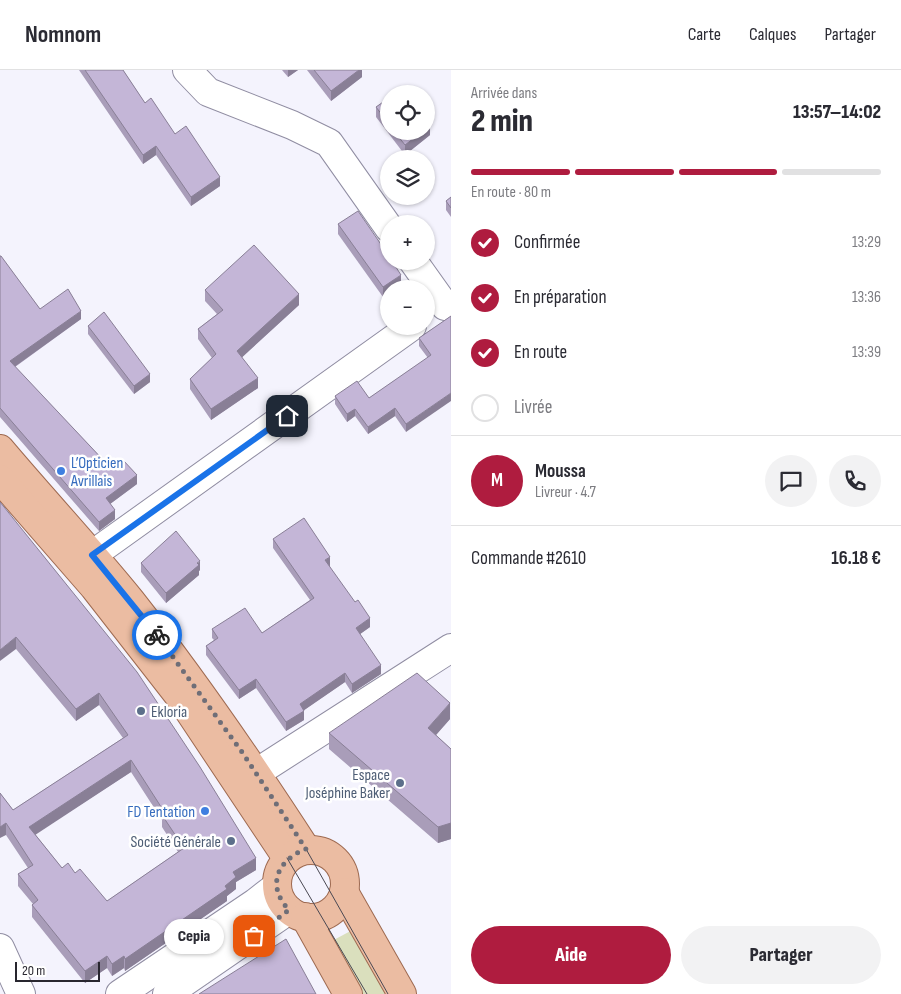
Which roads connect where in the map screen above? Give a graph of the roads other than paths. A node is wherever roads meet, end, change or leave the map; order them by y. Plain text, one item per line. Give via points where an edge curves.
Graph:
1 (187, 70) edge
2 (380, 215) edge
3 (418, 270) edge
4 (441, 309) edge
5 (399, 335) edge
6 (0, 449) edge
7 (0, 479) edge
8 (92, 555) junction
9 (451, 648) edge
10 (256, 773) junction
11 (297, 854) junction
12 (276, 886) junction
13 (344, 892) junction
14 (297, 914) junction
15 (0, 948) edge
16 (19, 991) edge
17 (120, 994) edge
18 (167, 994) edge
19 (348, 994) edge
20 (402, 994) edge

1 - 2 street via 208,92 328,143
3 - 4 street
5 - 8 street
6 - 8 main road
7 - 11 main road via 94,587
8 - 10 main road via 196,686
9 - 10 street
10 - 11 main road
11 - 12 main road via 280,867
11 - 13 main road via 322,852 337,861 344,876
12 - 14 main road via 278,895
12 - 17 street
13 - 14 main road via 328,913 313,918
13 - 20 main road
14 - 18 street
14 - 19 main road
15 - 16 street

